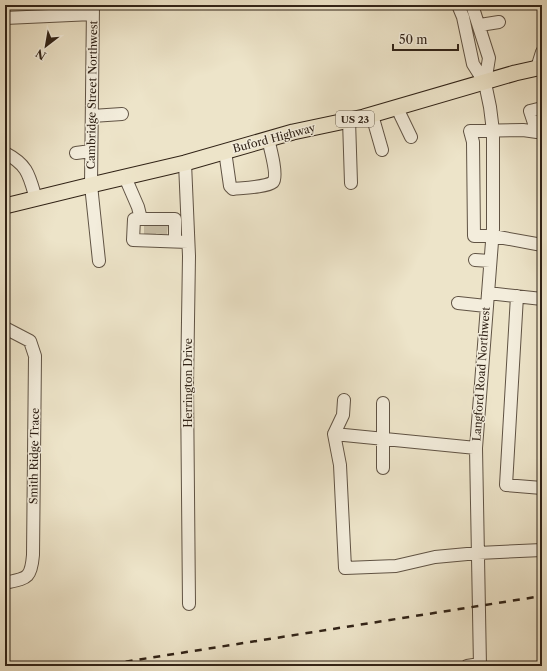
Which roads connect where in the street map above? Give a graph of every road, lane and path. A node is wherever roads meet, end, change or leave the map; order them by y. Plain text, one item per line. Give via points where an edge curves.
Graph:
1 (458, 5) edge
2 (472, 5) edge
3 (93, 10) edge
4 (5, 18) edge
5 (500, 22) dead end
6 (480, 25) junction
7 (542, 52) edge
8 (539, 67) edge
9 (485, 82) junction
10 (397, 108) junction
11 (542, 108) edge
12 (122, 114) dead end
13 (372, 115) junction
14 (92, 116) junction
15 (349, 120) junction
16 (493, 131) junction
17 (539, 131) edge
18 (411, 137) dead end
19 (268, 139) junction
20 (382, 150) dead end
21 (225, 151) junction
22 (91, 152) junction
23 (5, 153) edge
24 (76, 153) dead end
25 (185, 163) junction
26 (125, 177) junction
27 (351, 183) dead end
28 (91, 185) junction
29 (493, 188) junction
30 (473, 190) junction
31 (36, 198) junction
32 (5, 206) edge
33 (154, 228) junction
34 (493, 236) junction
35 (175, 241) junction
36 (188, 242) junction
37 (542, 245) edge
38 (475, 260) dead end
39 (99, 261) dead end
40 (490, 261) junction
41 (488, 293) junction
42 (517, 296) junction
43 (542, 298) edge
44 (458, 303) dead end
45 (486, 306) junction
46 (5, 328) edge
47 (344, 400) dead end
48 (383, 403) dead end
49 (334, 434) junction
50 (384, 439) junction
51 (476, 448) junction
52 (383, 468) dead end
53 (542, 488) edge
54 (542, 550) edge
55 (478, 553) junction
56 (5, 584) edge
57 (189, 604) dead end
58 (480, 665) edge
59 (467, 666) edge

1 - 9 street, Langford Road Northwest via 473,64
2 - 6 street, Langford Road Northwest
3 - 4 street
3 - 14 street, Cambridge Street Northwest
5 - 6 street
6 - 9 street, Langford Road Northwest via 490,58
7 - 8 street
8 - 9 main road, Buford Highway / US 23
9 - 10 main road, Buford Highway / US 23
9 - 16 street, Langford Road Northwest
10 - 13 main road, Buford Highway / US 23
10 - 18 street
11 - 17 street via 530,111
12 - 14 street
13 - 15 main road, Buford Highway / US 23
13 - 20 street
14 - 22 street, Cambridge Street Northwest
15 - 19 main road, Buford Highway / US 23
15 - 27 street
16 - 17 street
16 - 29 street, Langford Road Northwest
16 - 30 street via 470,131 473,142
19 - 21 main road, Buford Highway / US 23
19 - 21 street via 275,171 272,183 265,185 233,189 230,186
21 - 25 main road, Buford Highway / US 23
22 - 24 street
22 - 28 street, Cambridge Street Northwest
23 - 31 street via 17,159 26,170
25 - 26 main road, Buford Highway / US 23
25 - 36 street, Herrington Drive
26 - 28 main road, Buford Highway / US 23
26 - 33 street via 138,207
28 - 31 main road, Buford Highway / US 23
28 - 39 street, Cambridge Street Northwest
29 - 30 street
29 - 34 street, Langford Road Northwest
30 - 34 street via 474,236
31 - 32 main road, Buford Highway / US 23
33 - 35 street
33 - 35 street via 175,219
34 - 37 street
34 - 40 street, Langford Road Northwest
35 - 36 street
36 - 57 street, Herrington Drive
38 - 40 street
40 - 41 street, Langford Road Northwest
41 - 42 street
41 - 45 street, Langford Road Northwest
42 - 43 street
42 - 53 street via 506,485
44 - 45 street
45 - 51 street, Langford Road Northwest
46 - 56 street, Smith Ridge Trace via 30,341 35,356 33,555 31,570 25,578
47 - 49 street via 343,415
48 - 50 street
49 - 50 street
49 - 55 street via 340,465 345,568 396,566 435,557
50 - 51 street
50 - 52 street
51 - 55 street, Langford Road Northwest
54 - 55 street
55 - 58 street, Langford Road Northwest
58 - 59 street

